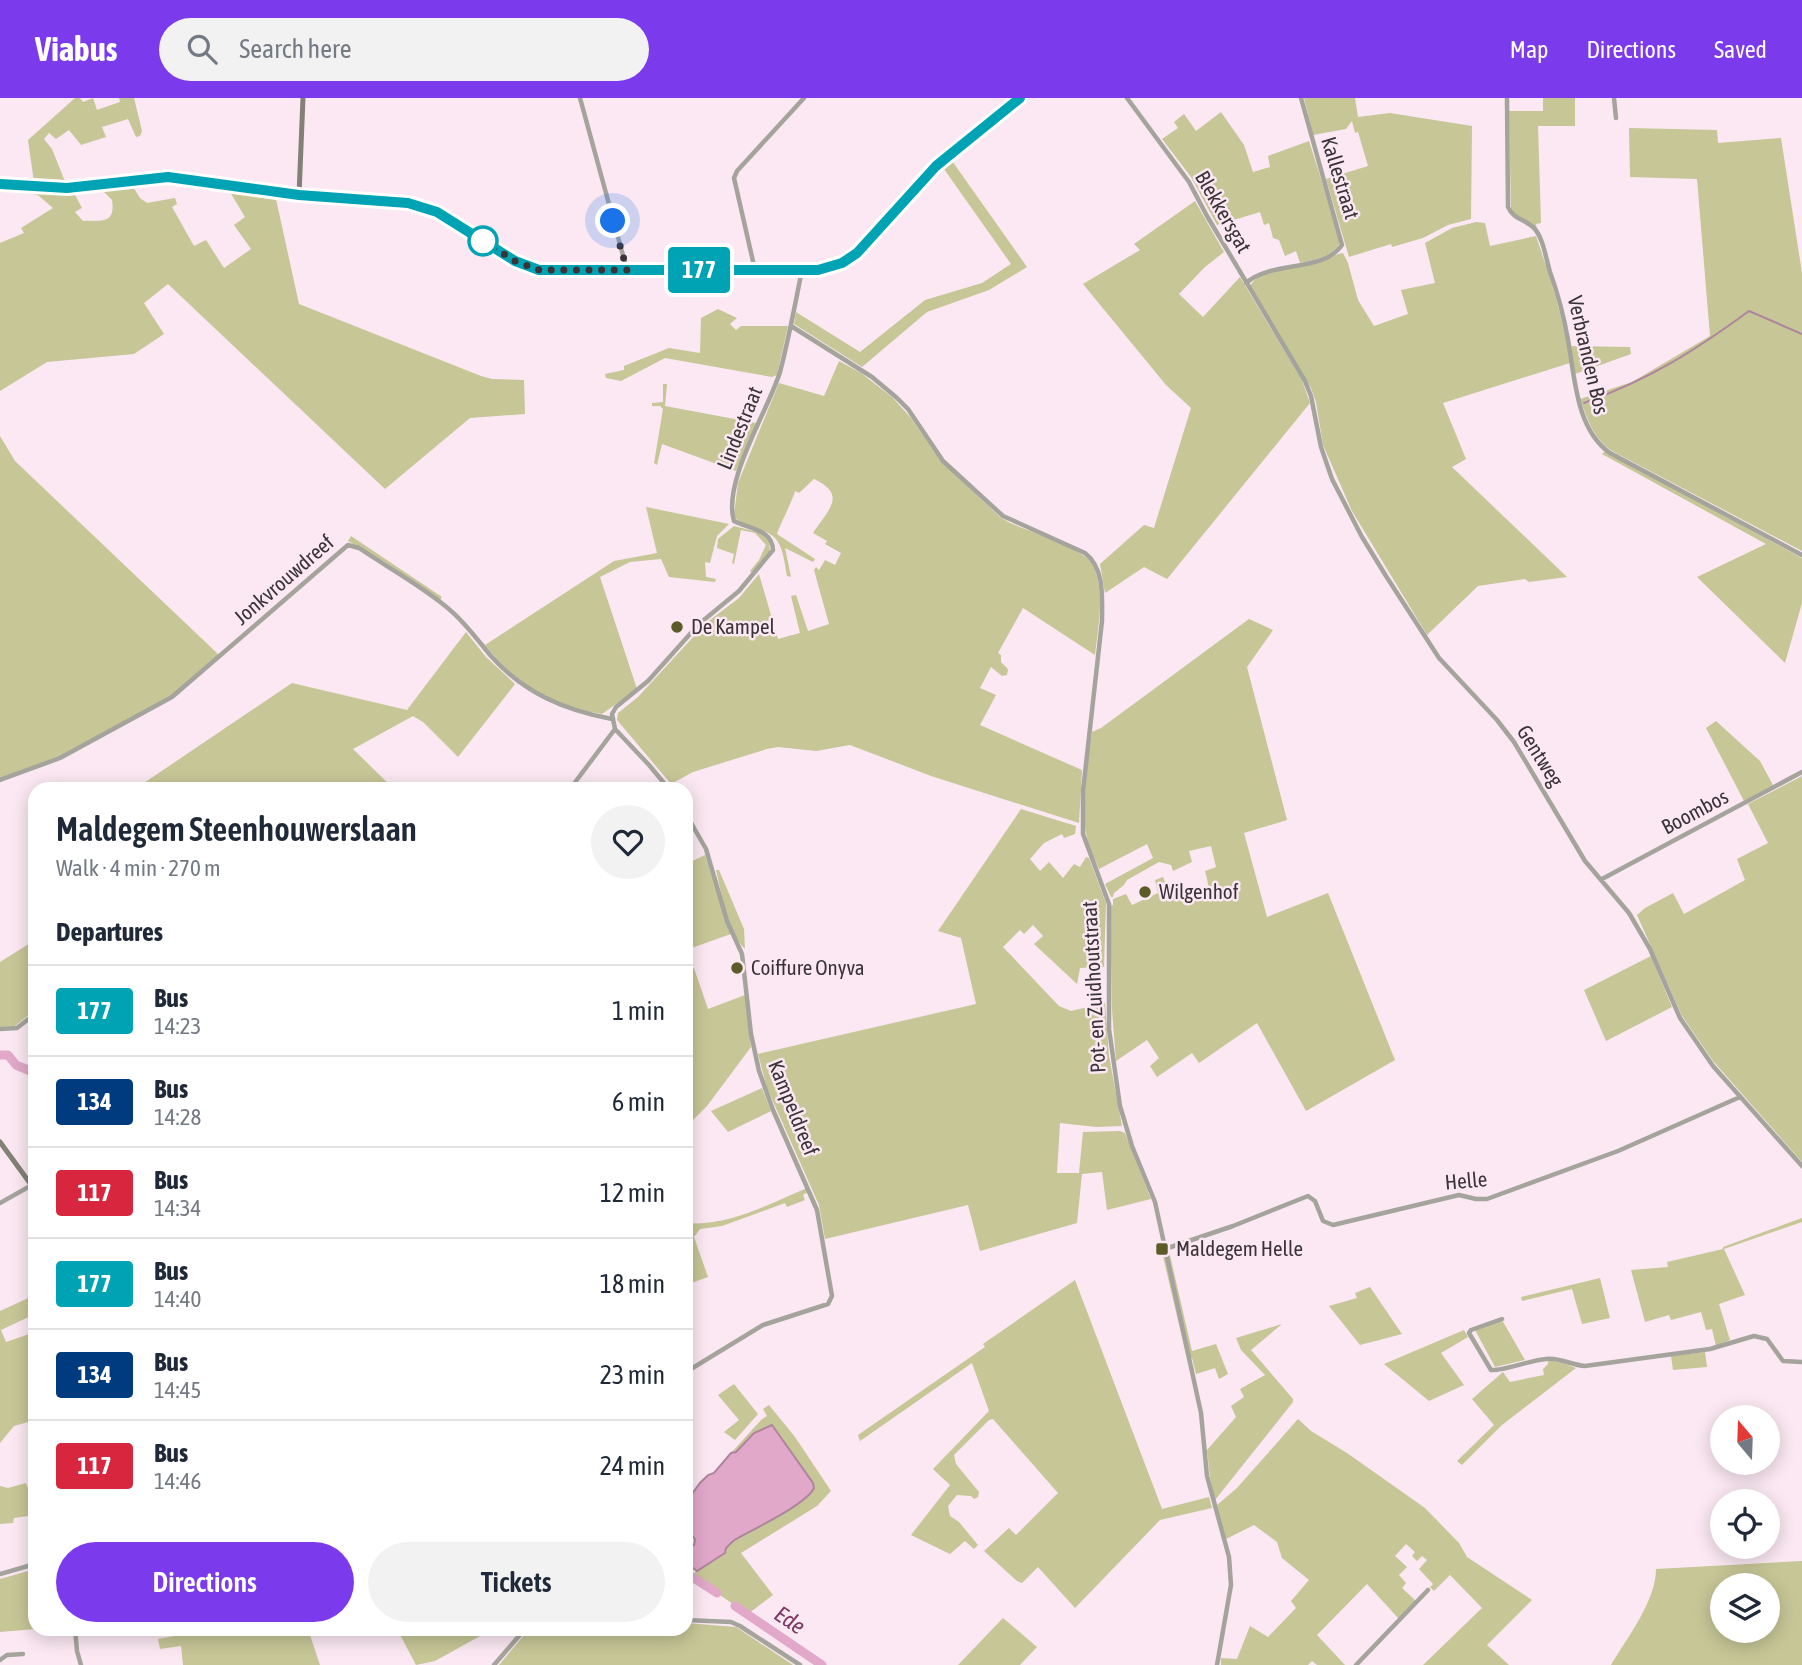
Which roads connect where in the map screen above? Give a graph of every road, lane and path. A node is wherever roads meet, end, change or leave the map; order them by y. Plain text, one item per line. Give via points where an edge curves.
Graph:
1 (303, 98) edge
2 (580, 98) edge
3 (804, 98) edge
4 (1020, 98) edge
5 (1127, 98) edge
6 (1301, 98) edge
7 (1507, 98) edge
8 (1614, 98) edge
9 (1616, 118) dead end
10 (0, 184) edge
11 (299, 195) junction
12 (627, 270) junction
13 (755, 270) junction
14 (802, 270) junction
15 (1246, 283) junction
16 (790, 326) junction
17 (1283, 346) joint
18 (1802, 555) edge
19 (612, 719) junction
20 (615, 729) junction
21 (1802, 772) edge
22 (0, 780) edge
23 (575, 782) edge
24 (662, 782) edge
25 (693, 826) edge
26 (1602, 879) junction
27 (28, 1019) edge
28 (0, 1029) edge
29 (1740, 1097) junction
30 (0, 1142) edge
31 (1802, 1166) edge
32 (28, 1180) edge
33 (28, 1189) edge
34 (0, 1203) edge
35 (1165, 1249) junction
36 (1502, 1319) dead end
37 (1802, 1362) edge
38 (693, 1368) edge
39 (28, 1566) edge
40 (0, 1574) edge
41 (1428, 1590) dead end
42 (693, 1620) edge
43 (75, 1636) edge
44 (519, 1636) edge
45 (23, 1654) dead end
46 (0, 1660) edge
47 (81, 1665) edge
48 (494, 1665) edge
49 (800, 1665) edge
50 (1217, 1665) edge
51 (1356, 1665) edge

1 - 11 street
2 - 12 street
3 - 13 street via 734,178
4 - 14 street via 936,166 857,253 830,267
5 - 15 street, Blekkersgat via 1183,172
6 - 15 street, Kallestraat via 1342,245 1323,260 1263,272
7 - 18 street, Verbranden Bos via 1508,207 1538,235 1555,286 1577,393 1594,439 1610,453
8 - 9 street
10 - 11 street via 67,188 168,177
11 - 12 street via 422,206 515,261 539,270
12 - 13 street
13 - 14 street
14 - 16 street, Lindestraat
15 - 17 street, Blekkersgat
16 - 19 street, Lindestraat via 778,377 733,497 734,521 765,534 773,550 739,592 706,617 648,681 616,707
16 - 35 street, Pot- en Zuidhoutstraat via 888,391 908,409 943,461 1003,516 1085,553 1098,569 1102,621 1082,825 1109,904 1109,1029 1118,1099 1152,1192
17 - 26 street, Gentweg via 1308,388 1332,479 1362,537 1439,658 1514,742 1585,862
19 - 20 street
19 - 22 street, Jonkvrouwdreef via 563,707 536,694 502,667 443,604 348,545 172,697 60,758
20 - 23 street
20 - 24 street
21 - 26 street, Boombos
25 - 38 street, Kampeldreef via 706,849 742,954 759,1071 817,1209 832,1296 828,1304 757,1328
26 - 29 street, Gentweg via 1650,949 1680,1018
27 - 28 street via 17,1028
29 - 31 street, Gentweg
29 - 35 street, Helle via 1618,1151 1487,1199 1459,1195 1333,1226 1323,1221 1308,1196
30 - 32 street
33 - 34 street
35 - 50 street, Pot- en Zuidhoutstraat via 1201,1413 1207,1476 1231,1571
36 - 37 street via 1469,1333 1491,1370 1554,1358 1585,1366 1710,1349 1754,1336 1767,1339 1783,1362
39 - 40 street
41 - 51 street
42 - 49 street via 731,1622
43 - 47 street
44 - 48 street
45 - 46 street

